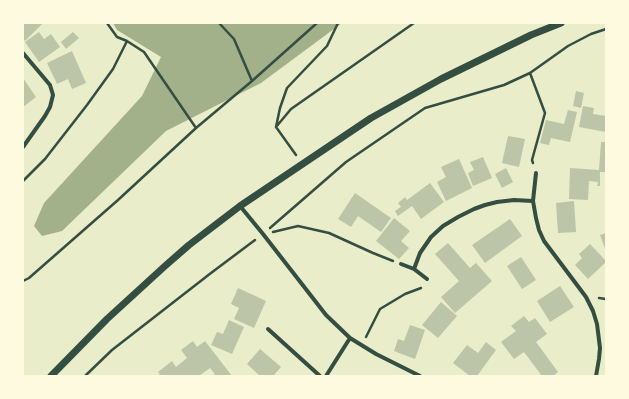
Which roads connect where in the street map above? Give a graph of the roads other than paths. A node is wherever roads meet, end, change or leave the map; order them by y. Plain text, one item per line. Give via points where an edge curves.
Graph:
1 (561, 23) edge
2 (23, 53) edge
3 (23, 147) edge
4 (536, 172) road end
5 (533, 201) junction
6 (240, 206) junction
7 (401, 264) road end
8 (414, 269) junction
9 (427, 279) road end
10 (268, 329) dead end
11 (350, 338) junction
12 (51, 376) edge
13 (320, 376) edge
14 (326, 376) edge
15 (420, 376) edge
16 (596, 376) edge

1 - 6 street via 441,79 371,118
2 - 3 street via 50,85 53,95 45,116
4 - 5 street
5 - 8 street via 514,200 485,204 458,217 431,237
5 - 16 street via 544,241 593,311 600,348
6 - 11 street via 326,315
6 - 12 street via 165,266 107,319
7 - 8 street
8 - 9 street
10 - 13 street
11 - 14 street
11 - 15 street

